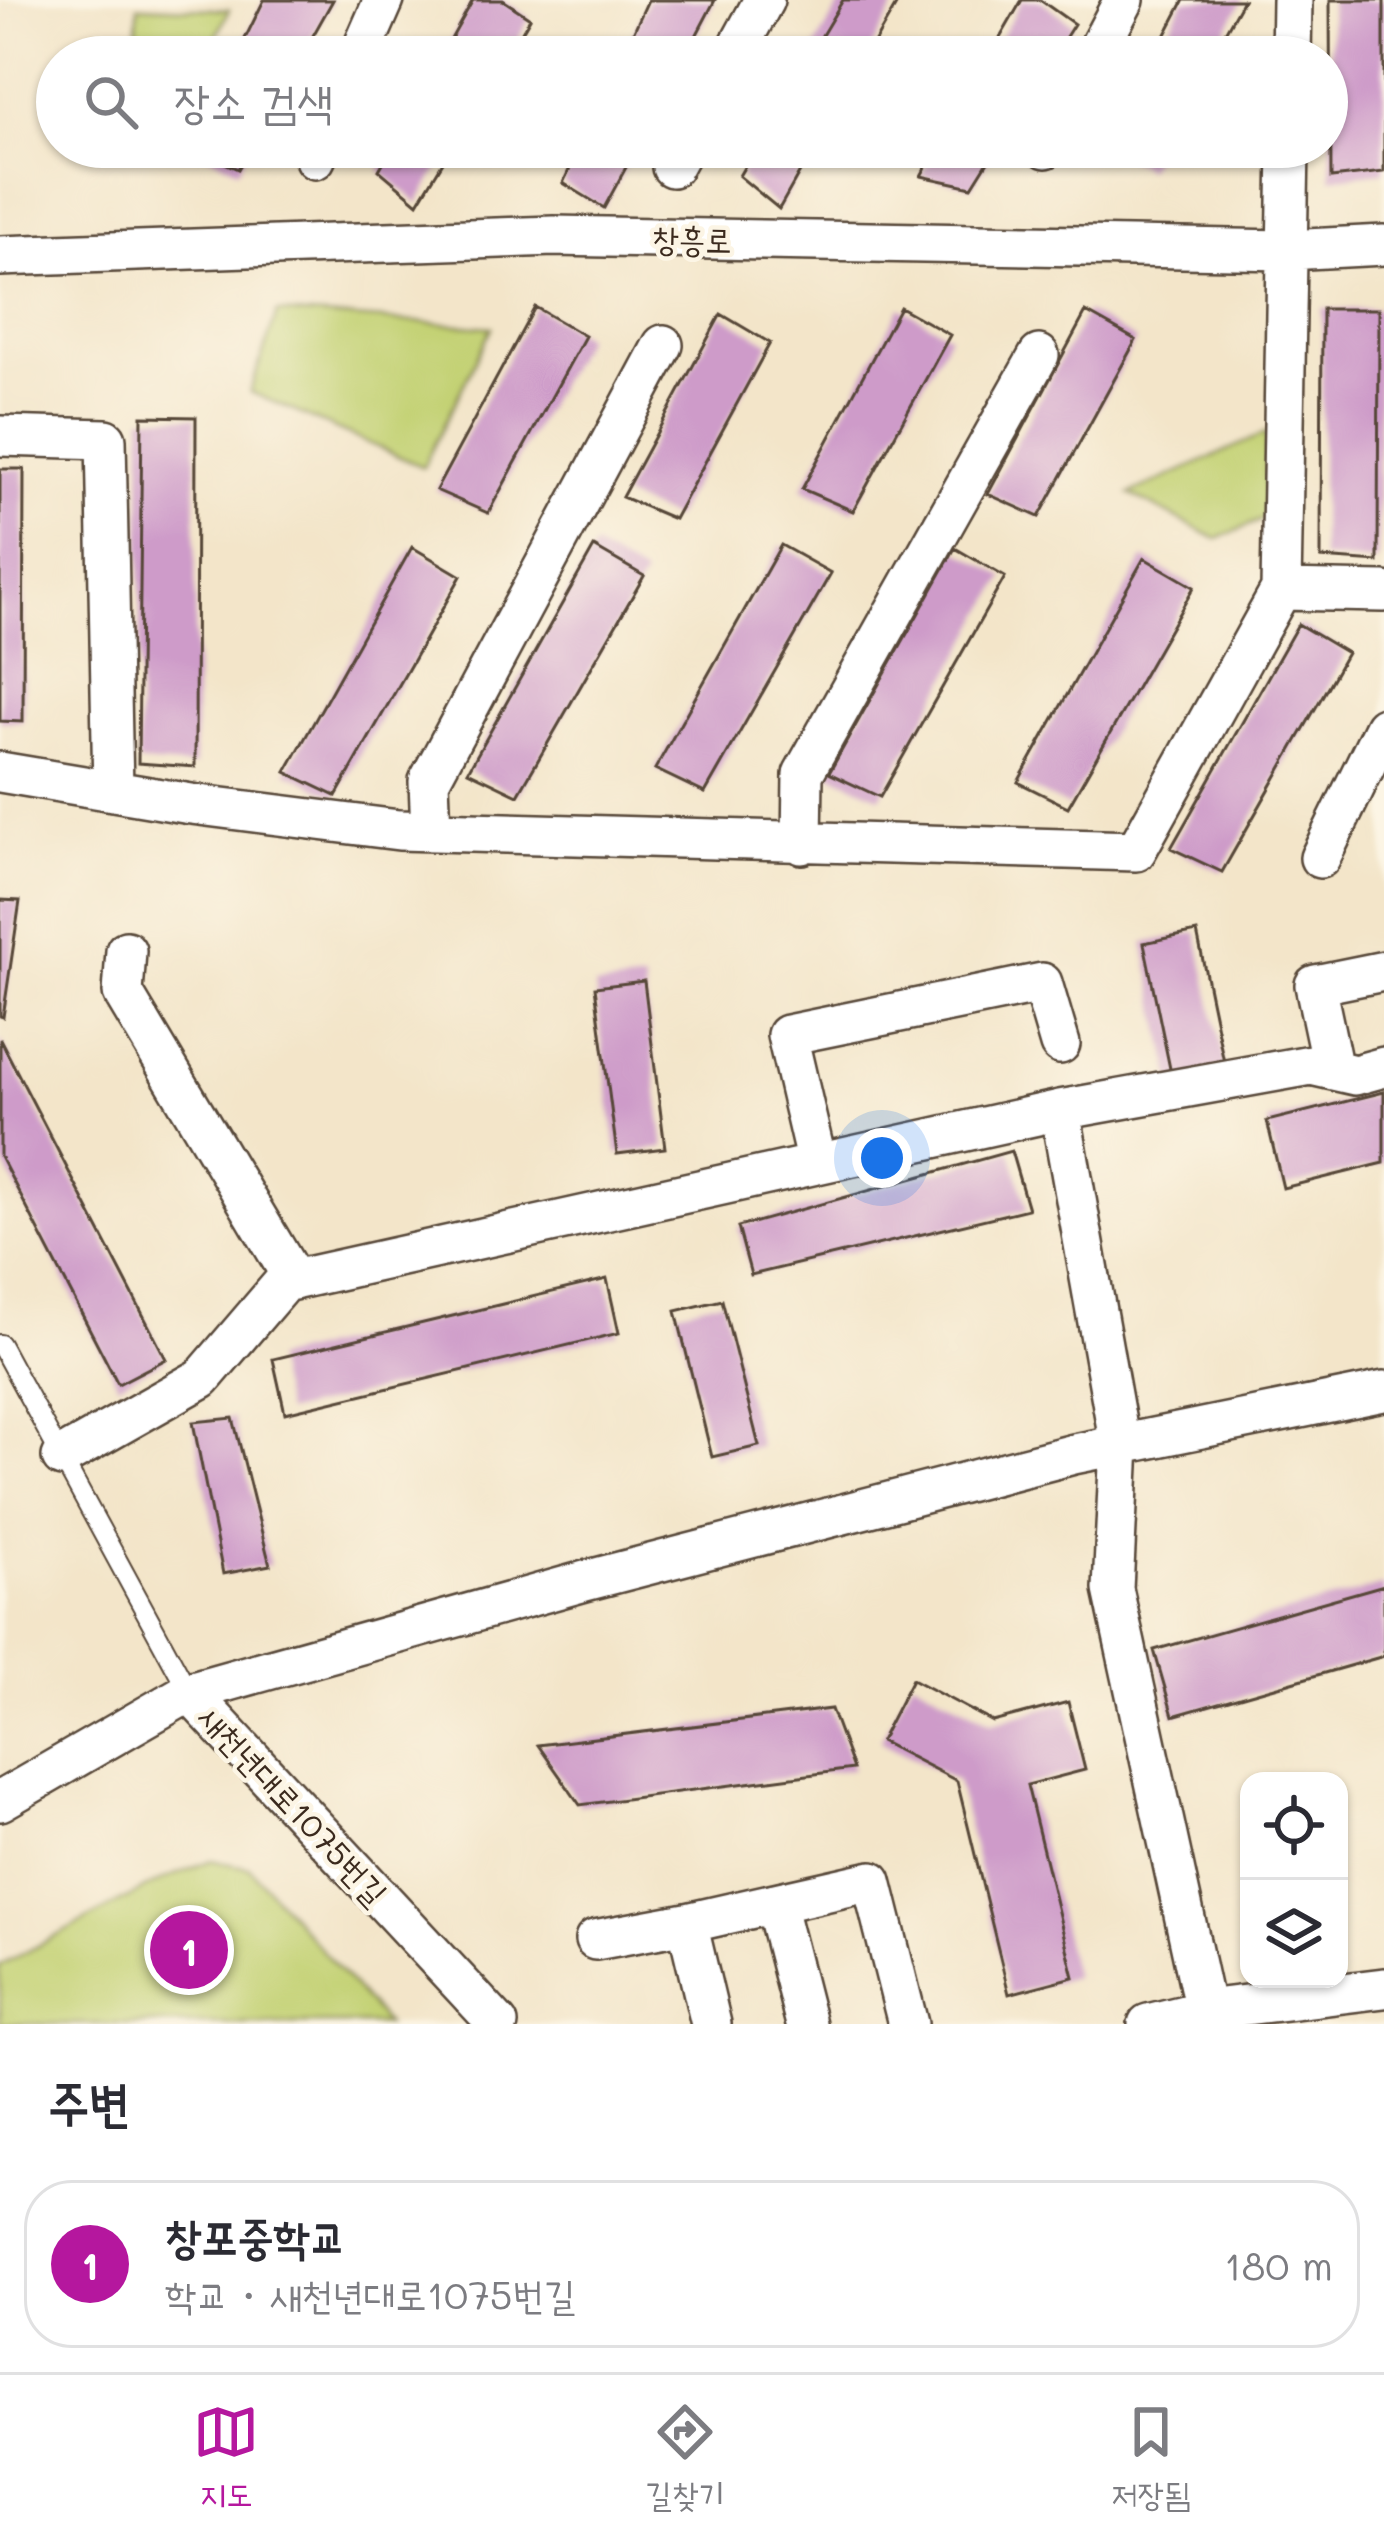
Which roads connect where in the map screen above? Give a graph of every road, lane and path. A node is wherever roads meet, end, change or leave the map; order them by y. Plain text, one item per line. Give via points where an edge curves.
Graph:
1 (384, 0) edge
2 (764, 0) edge
3 (1124, 0) edge
4 (1292, 0) edge
5 (368, 36) edge
6 (744, 36) edge
7 (1105, 36) edge
8 (1291, 36) edge
9 (1289, 168) edge
10 (1384, 245) edge
11 (1287, 250) junction
12 (0, 256) edge
13 (663, 345) dead end
14 (1039, 355) dead end
15 (0, 436) edge
16 (1281, 590) junction
17 (1384, 592) edge
18 (1384, 727) edge
19 (0, 772) edge
20 (113, 791) junction
21 (431, 831) junction
22 (802, 844) junction
23 (1320, 858) dead end
24 (126, 951) dead end
25 (1384, 971) edge
26 (1060, 1044) dead end
27 (1384, 1067) edge
28 (1334, 1070) junction
29 (1060, 1110) junction
30 (817, 1164) junction
31 (294, 1280) junction
32 (0, 1344) edge
33 (1384, 1391) edge
34 (1120, 1445) junction
35 (62, 1457) junction
36 (189, 1692) junction
37 (0, 1802) edge
38 (776, 1903) junction
39 (687, 1923) junction
40 (595, 1940) dead end
41 (1384, 1988) edge
42 (1206, 2017) edge
43 (498, 2024) edge
44 (711, 2024) edge
45 (806, 2024) edge
46 (908, 2024) edge
47 (1148, 2024) edge

1 - 5 street
2 - 6 street
3 - 7 street
4 - 8 street
9 - 11 street
10 - 11 street, 창흥로
11 - 12 street, 창흥로 via 554,236
11 - 16 street
13 - 21 street via 429,781
14 - 22 street via 803,774
15 - 20 street via 106,439
16 - 17 street
16 - 22 street via 1136,851
18 - 23 street
19 - 20 street
20 - 21 street
21 - 22 street
24 - 31 street via 123,993
25 - 28 street via 1315,985
26 - 30 street via 1042,982 787,1035
27 - 28 street via 1355,1075
28 - 29 street via 1311,1065
29 - 30 street
29 - 34 street
30 - 31 street
31 - 35 street via 202,1378
32 - 35 lane
33 - 34 street
34 - 36 street
34 - 42 street via 1113,1589
35 - 36 lane
36 - 37 street, 새천년대로1075번길
36 - 43 street, 새천년대로1075번길
38 - 39 street
38 - 45 street
38 - 46 street via 872,1881
39 - 40 street
39 - 44 street
41 - 42 street
42 - 47 street

